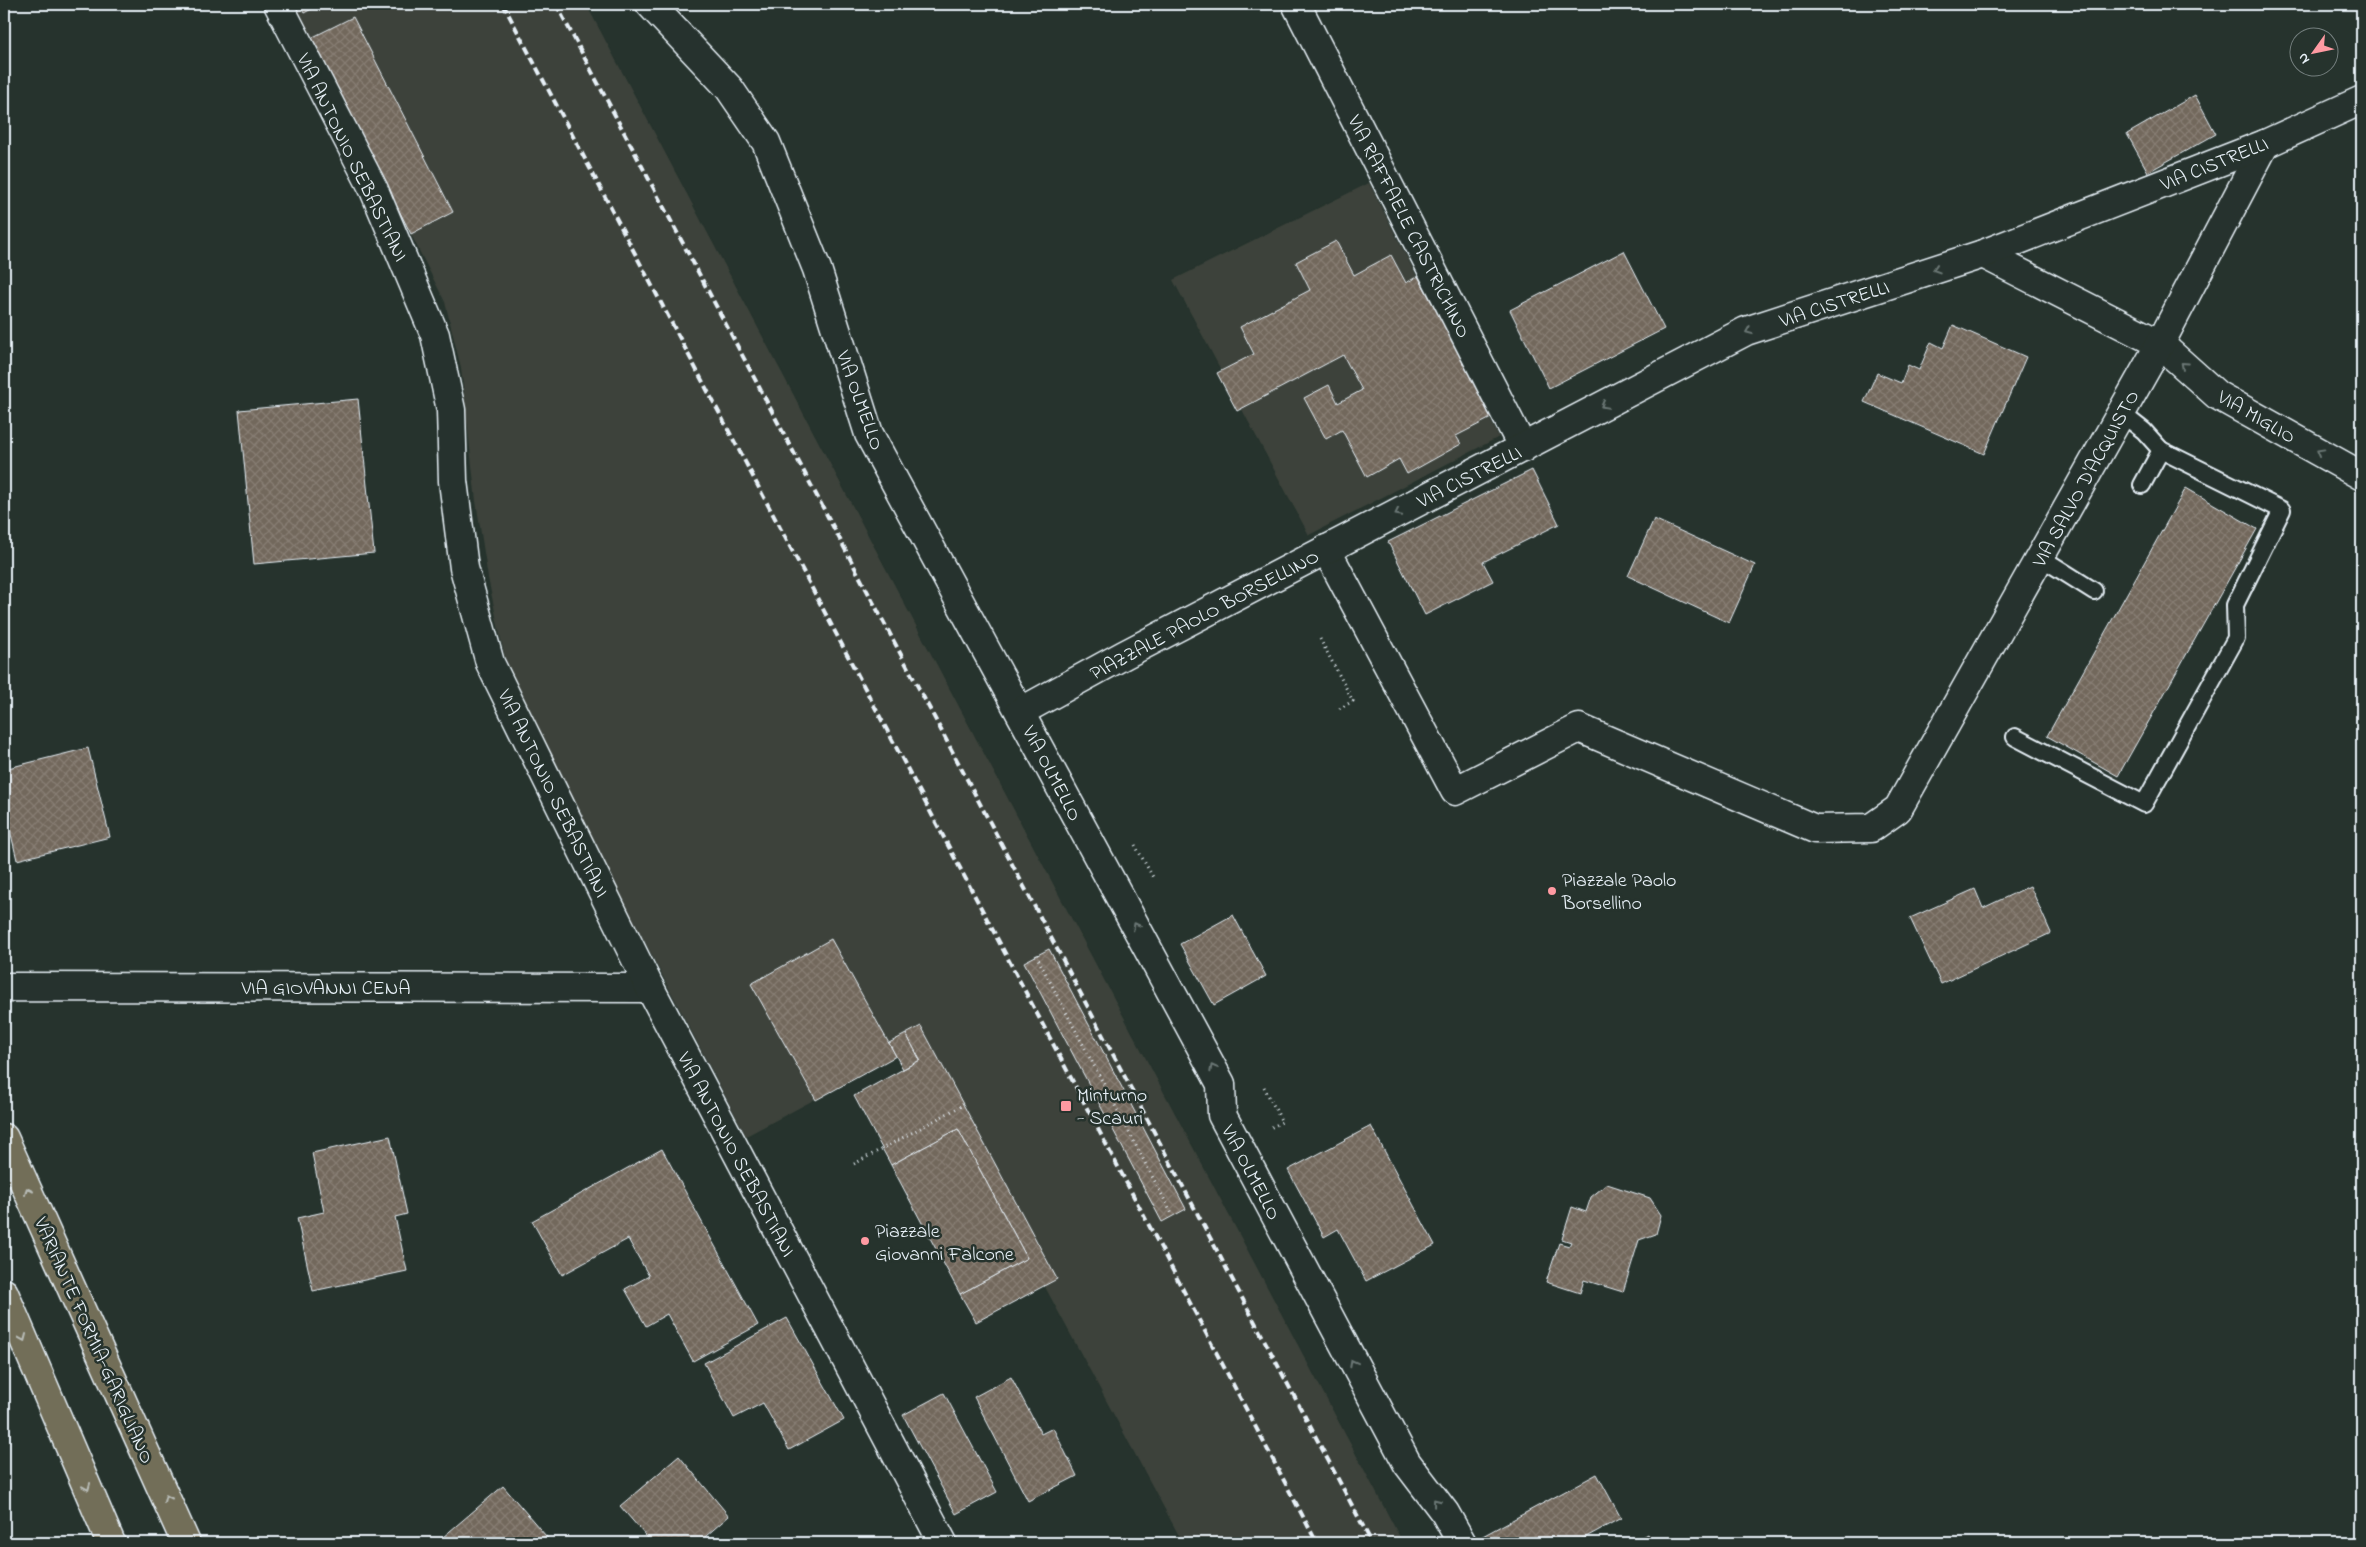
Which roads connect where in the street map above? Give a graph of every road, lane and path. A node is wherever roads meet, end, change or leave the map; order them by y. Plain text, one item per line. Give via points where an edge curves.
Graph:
1 (278, 4) edge
2 (650, 4) edge
3 (1296, 4) edge
4 (2362, 100) edge
5 (2265, 144) junction
6 (1983, 254) junction
7 (2160, 344) junction
8 (2121, 413) junction
9 (1523, 448) junction
10 (2160, 450) junction
11 (2362, 476) edge
12 (2142, 485) dead end
13 (1326, 549) junction
14 (2040, 558) junction
15 (2094, 591) dead end
16 (1320, 639) dead end
17 (1339, 709) dead end
18 (1020, 712) junction
19 (2015, 737) dead end
20 (1898, 809) joint
21 (1135, 845) dead end
22 (1154, 878) dead end
23 (1036, 955) dead end
24 (650, 988) junction
25 (4, 990) edge
26 (1264, 1087) dead end
27 (963, 1105) dead end
28 (943, 1108) dead end
29 (946, 1114) junction
30 (1282, 1122) dead end
31 (894, 1135) dead end
32 (4, 1138) edge
33 (897, 1142) junction
34 (854, 1164) dead end
35 (1173, 1216) dead end
36 (4, 1293) edge
37 (112, 1543) edge
38 (186, 1543) edge
39 (943, 1543) edge
40 (1462, 1543) edge

1 - 24 street, VIA ANTONIO SEBASTIANI via 374,190 435,334 450,410 453,481 464,568 490,663
2 - 18 street, VIA OLMELLO via 729,88 766,142 817,269 869,434
3 - 9 street, VIA RAFFAELE CASTRICHINO
4 - 5 street, VIA CISTRELLI
5 - 6 street, VIA CISTRELLI
5 - 7 street, VIA SALVO D'ACQUISTO
6 - 7 street, VIA MIGLIO
6 -> 9 street, VIA CISTRELLI via 1746,331
7 - 8 street, VIA SALVO D'ACQUISTO
11 -> 7 street, VIA MIGLIO via 2217,395
8 - 10 lane
8 - 14 street, VIA SALVO D'ACQUISTO
9 -> 13 street, VIA CISTRELLI
10 - 12 lane
10 - 19 lane via 2282,510 2235,605 2236,638 2144,804
13 - 18 street, PIAZZALE PAOLO BORSELLINO
13 - 20 street, PIAZZALE PAOLO BORSELLINO via 1455,791 1579,728 1815,829 1870,828
14 - 15 lane
14 - 20 street, VIA SALVO D'ACQUISTO
16 - 17 path via 1353,701
40 -> 18 street, VIA OLMELLO via 1445,1513 1406,1463 1222,1115 1222,1084
21 - 22 path
23 - 35 path
24 - 25 street, VIA GIOVANNI CENA via 10,987
24 - 39 street, VIA ANTONIO SEBASTIANI
26 - 30 path
27 - 29 path
28 - 29 path
29 - 33 path
31 - 33 path
38 -> 32 highway, VARIANTE FORMIA-GARIGLIANO
33 - 34 path
36 -> 37 highway

